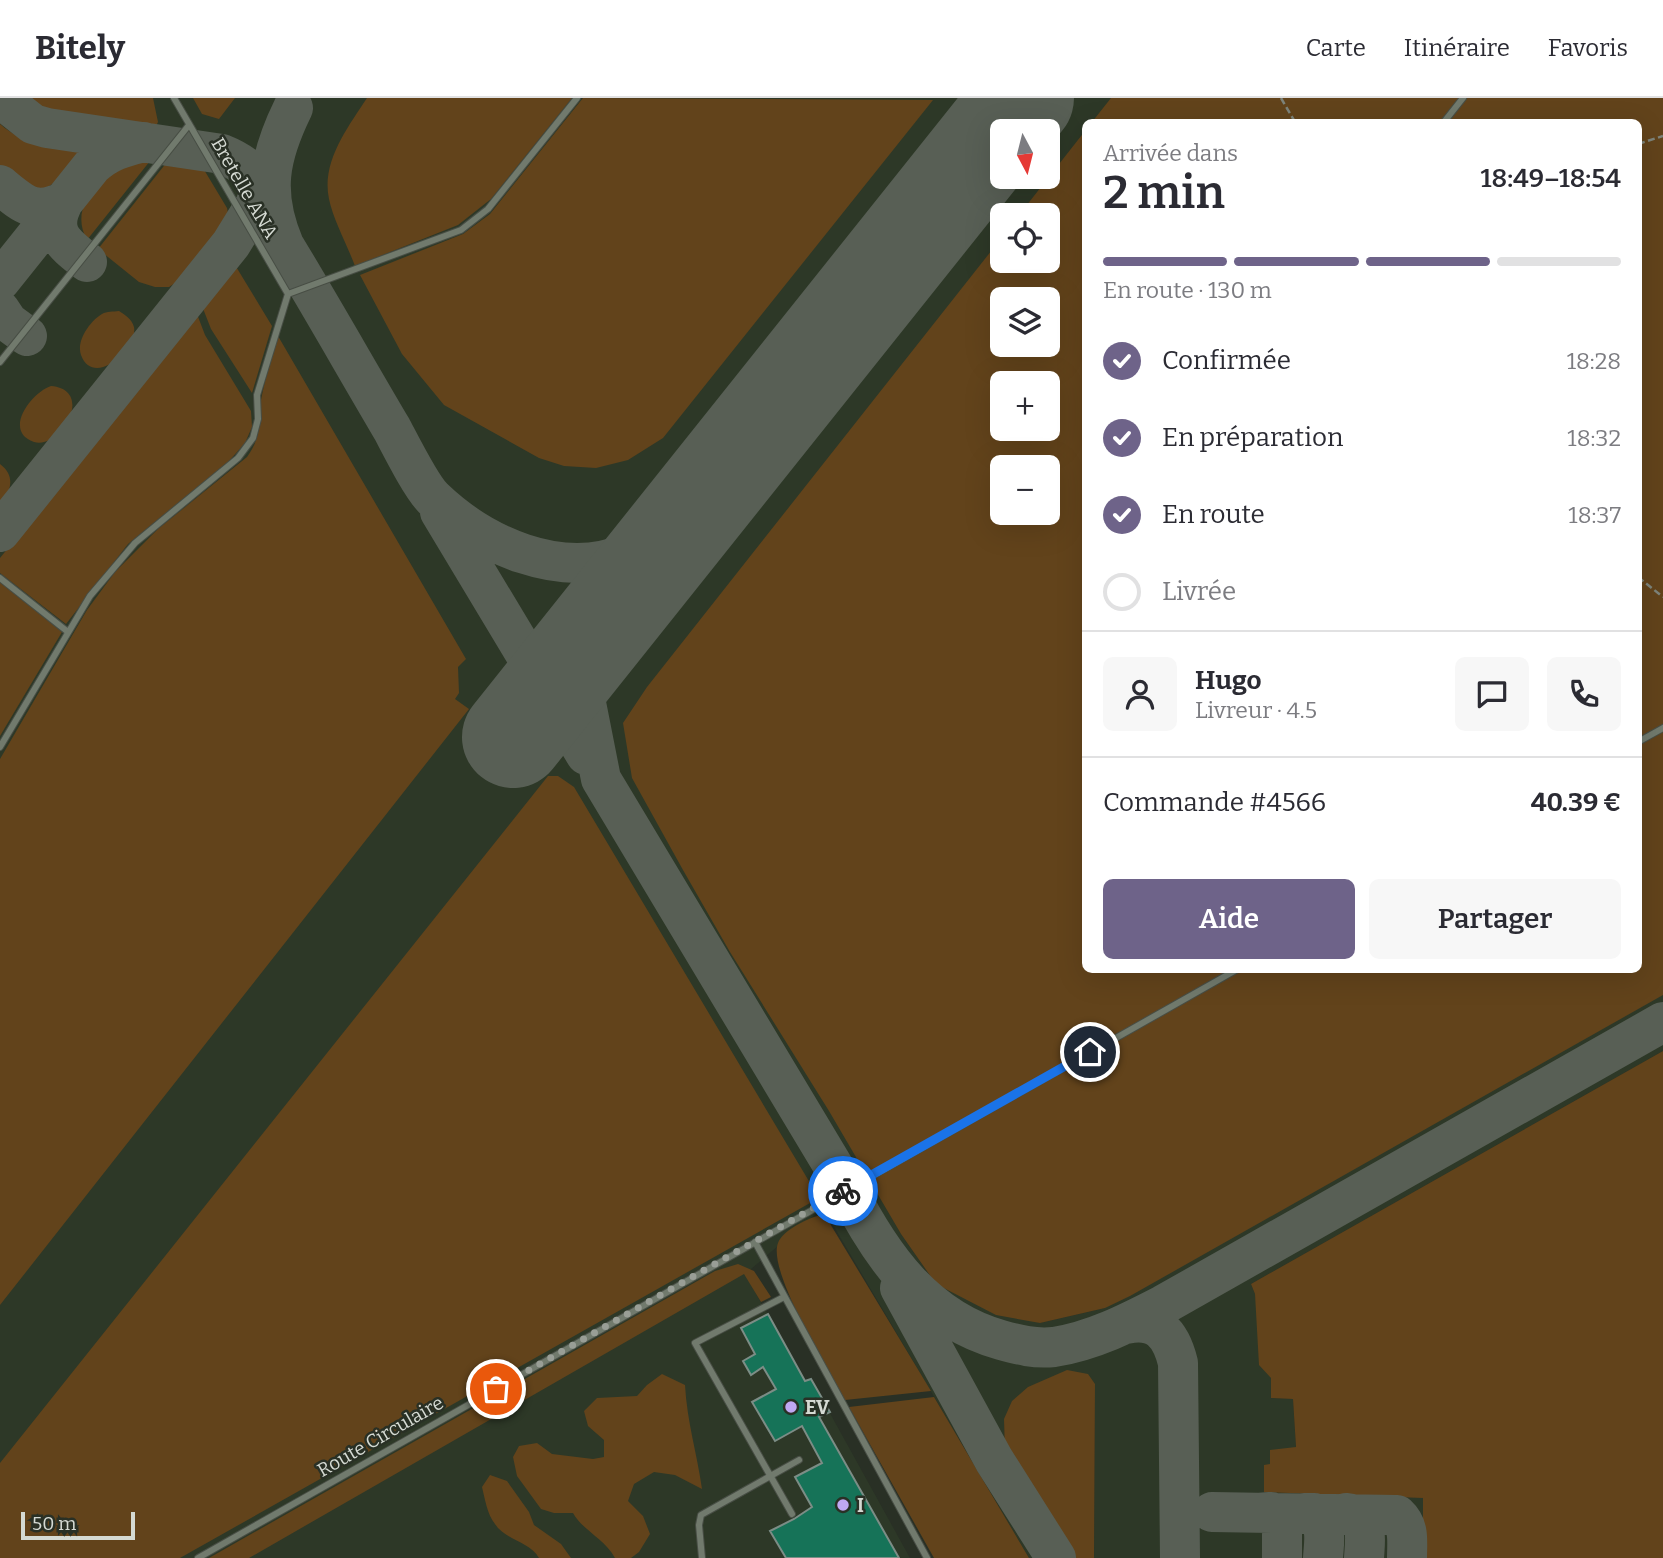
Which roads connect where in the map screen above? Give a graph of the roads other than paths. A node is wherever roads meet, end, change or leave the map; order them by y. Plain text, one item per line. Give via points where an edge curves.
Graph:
1 (174, 98) edge
2 (577, 98) edge
3 (1463, 98) edge
4 (1446, 119) edge
5 (190, 125) junction
6 (288, 294) junction
7 (0, 362) edge
8 (0, 578) edge
9 (68, 632) junction
10 (1663, 728) edge
11 (1642, 741) edge
12 (0, 747) edge
13 (1231, 973) edge
14 (755, 1242) junction
15 (784, 1297) junction
16 (799, 1460) dead end
17 (771, 1476) junction
18 (792, 1514) dead end
19 (198, 1558) edge
20 (702, 1558) edge
21 (926, 1558) edge

1 - 5 lane, Bretelle ANA
2 - 6 lane via 488,209 461,230
3 - 4 lane
5 - 6 lane, Bretelle ANA
5 - 7 lane
6 - 9 lane via 257,395 253,438 238,458 135,543 90,596
8 - 9 lane
9 - 12 lane
10 - 11 lane
13 - 14 lane, Route Circulaire
14 - 15 lane
14 - 19 lane, Route Circulaire
15 - 17 lane via 695,1343
15 - 21 lane
16 - 17 lane
17 - 18 lane
17 - 20 lane via 701,1515

